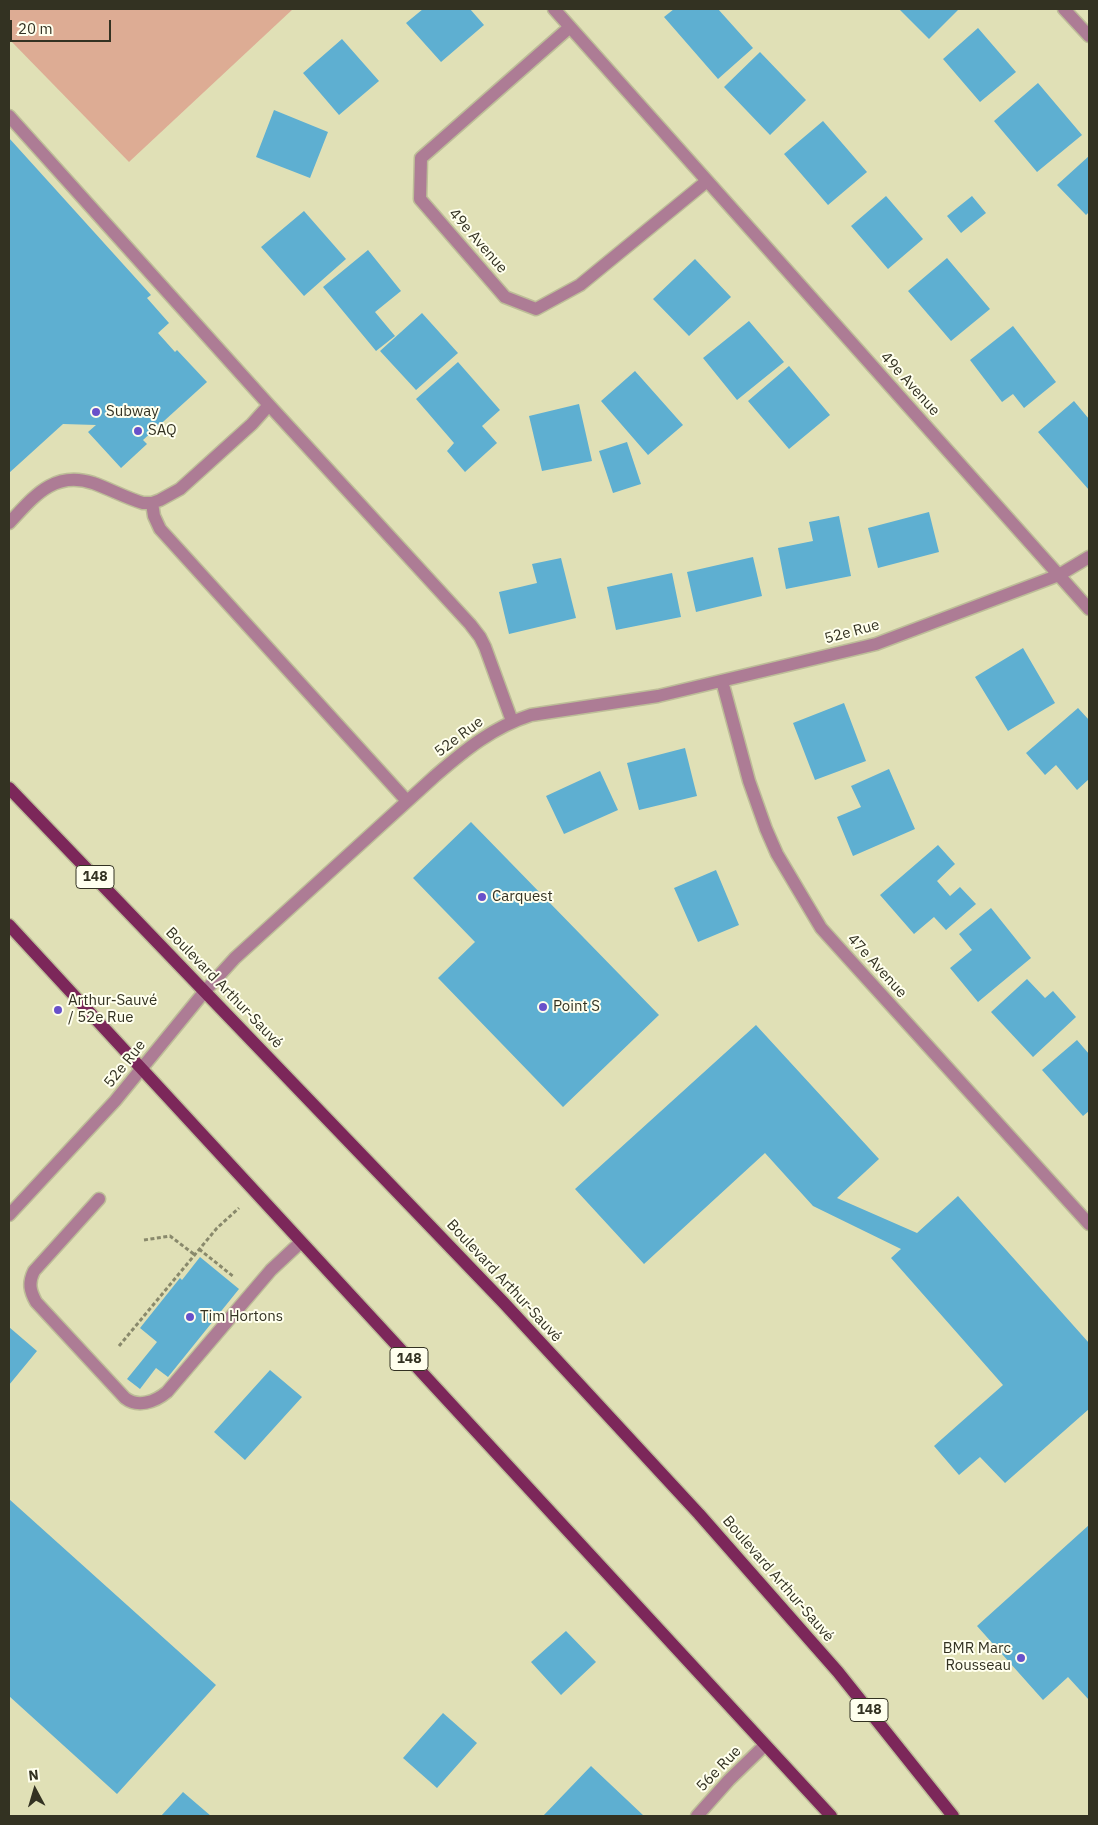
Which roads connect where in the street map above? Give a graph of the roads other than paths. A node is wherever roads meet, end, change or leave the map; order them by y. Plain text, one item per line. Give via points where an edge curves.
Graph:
1 (554, 9) edge
2 (1064, 9) edge
3 (570, 27) junction
4 (1089, 36) edge
5 (9, 116) edge
6 (707, 181) junction
7 (269, 405) junction
8 (152, 503) junction
9 (9, 523) edge
10 (1089, 557) edge
11 (1059, 575) junction
12 (1089, 609) edge
13 (722, 681) junction
14 (512, 721) junction
15 (9, 788) edge
16 (407, 801) junction
17 (9, 925) edge
18 (205, 991) junction
19 (142, 1068) junction
20 (99, 1199) dead end
21 (9, 1215) edge
22 (1089, 1224) edge
23 (301, 1242) junction
24 (765, 1744) junction
25 (953, 1815) edge
26 (697, 1816) edge
27 (831, 1816) edge

1 - 3 street, 49e Avenue
2 - 4 street
3 - 6 street, 49e Avenue
3 - 6 street, 49e Avenue via 421,158 420,198 504,297 536,309 580,285
5 - 7 street
6 - 11 street, 49e Avenue
7 - 8 street via 180,488
7 - 14 street via 480,637
8 - 9 street via 133,500 81,480 60,481 43,489
8 - 16 street via 160,529
10 - 11 street, 52e Rue
11 - 12 street, 49e Avenue
11 - 13 street, 52e Rue via 876,644
13 - 14 street, 52e Rue via 658,696 554,711
13 - 22 street, 47e Avenue via 749,781 766,829 777,854 821,928
14 - 16 street, 52e Rue via 463,752
15 - 18 main road, Boulevard Arthur-Sauvé / 148
16 - 18 street, 52e Rue via 235,958
17 - 19 main road, 148
18 - 19 street, 52e Rue
18 - 25 main road, Boulevard Arthur-Sauvé / 148 via 503,1302 728,1546 838,1672
19 - 21 street, 52e Rue
19 - 23 main road, 148
20 - 23 street via 34,1271 31,1294 125,1398 136,1403 152,1401 166,1392 272,1270
23 - 24 main road, 148
24 - 26 street, 56e Rue
24 - 27 main road, 148

